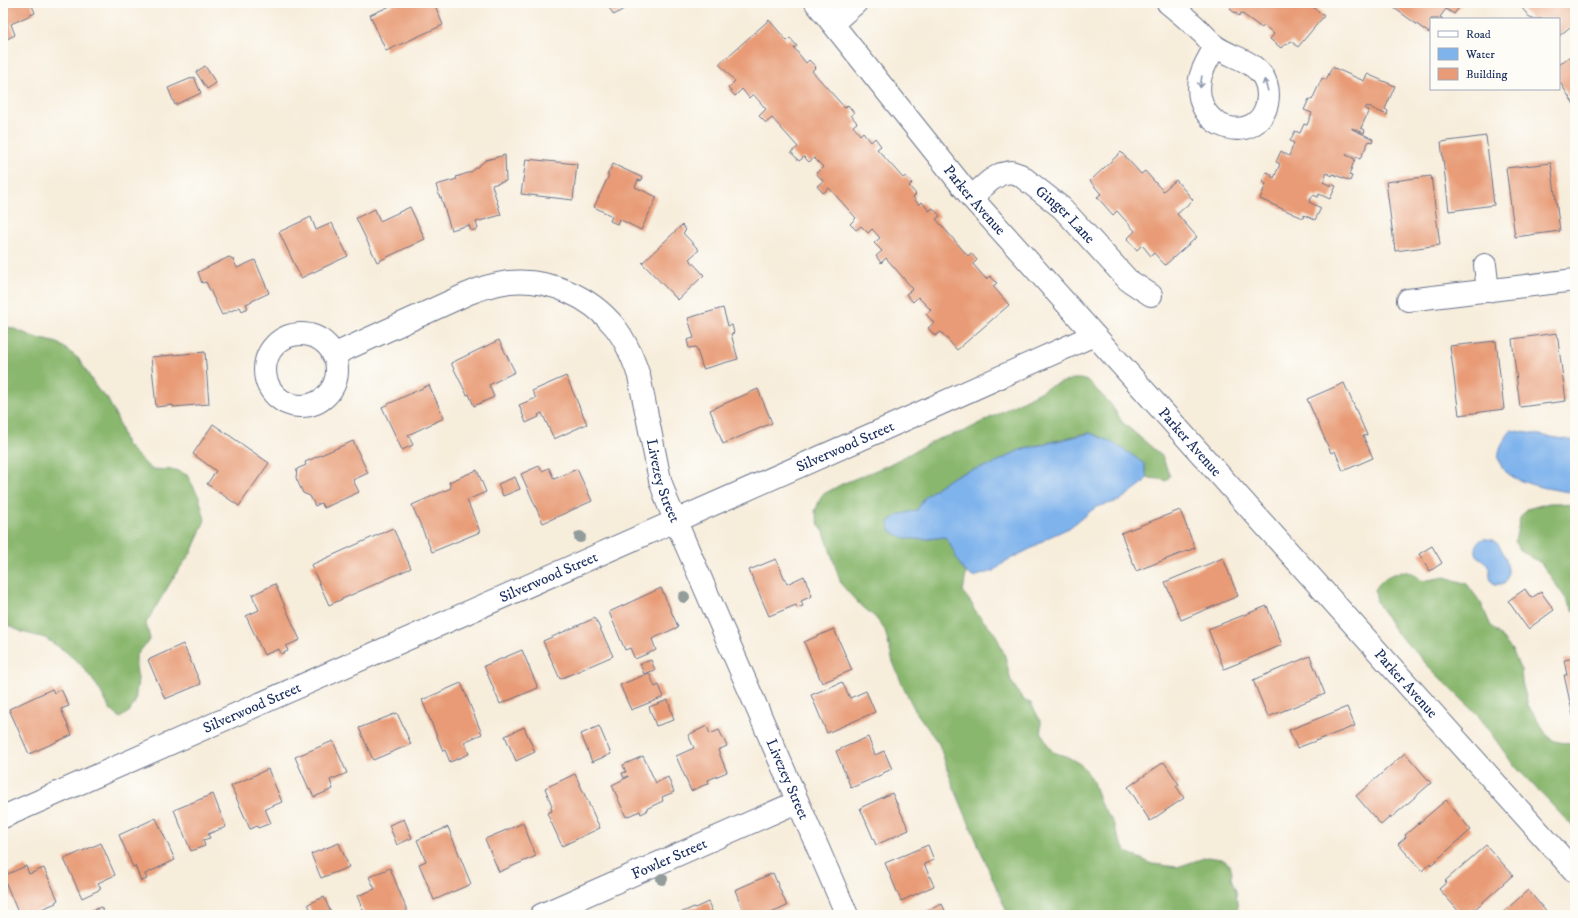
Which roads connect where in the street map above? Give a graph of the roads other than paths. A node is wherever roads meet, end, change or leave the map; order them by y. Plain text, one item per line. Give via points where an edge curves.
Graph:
1 (816, 3) edge
2 (856, 3) edge
3 (1168, 3) edge
4 (833, 23) junction
5 (1216, 46) dead end
6 (971, 197) junction
7 (1485, 265) dead end
8 (1575, 280) edge
9 (1488, 291) junction
10 (1151, 295) dead end
11 (1408, 300) dead end
12 (1094, 335) junction
13 (333, 355) dead end
14 (675, 520) junction
15 (797, 802) junction
16 (3, 817) edge
17 (1575, 872) edge
18 (541, 915) edge
19 (847, 915) edge

1 - 4 street, Parker Avenue
2 - 4 street
3 - 5 street
4 - 6 street, Parker Avenue
6 - 10 street, Ginger Lane via 1001,174 1020,174 1062,208 1128,280
6 - 12 street, Parker Avenue
7 - 9 street
8 - 9 street
9 - 11 street
12 - 14 street, Silverwood Street
12 - 17 street, Parker Avenue
13 - 14 street, Livezey Street via 487,286 528,282 550,285 569,292 586,301 614,326 634,360 660,480
14 - 15 street, Livezey Street
14 - 16 street, Silverwood Street
15 - 18 street, Fowler Street
15 - 19 street, Livezey Street

